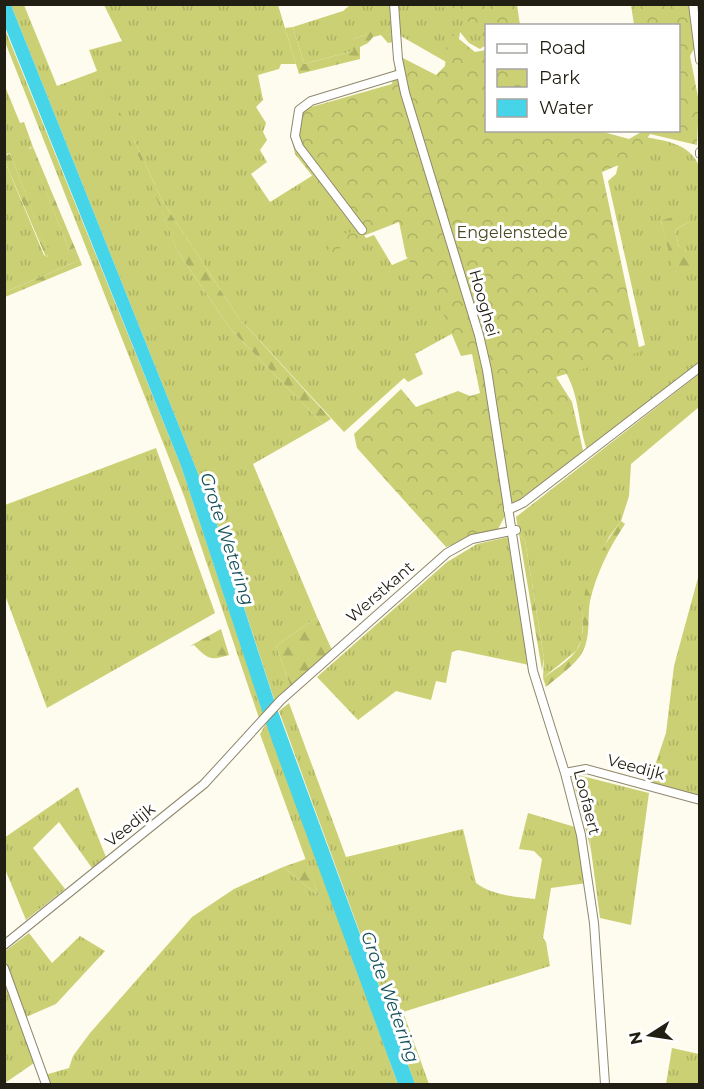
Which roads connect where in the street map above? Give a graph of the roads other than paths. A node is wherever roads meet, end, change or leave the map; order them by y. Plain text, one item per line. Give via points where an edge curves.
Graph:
1 (394, 4) edge
2 (693, 4) edge
3 (699, 60) edge
4 (400, 74) junction
5 (362, 231) dead end
6 (699, 367) edge
7 (508, 510) junction
8 (514, 531) junction
9 (265, 718) joint
10 (565, 773) junction
11 (699, 800) edge
12 (4, 945) edge
13 (4, 968) edge
14 (46, 1084) edge
15 (605, 1084) edge

1 - 4 street, Hooghei
2 - 3 street
4 - 5 street via 311,101 299,110 295,136 299,147
4 - 7 street, Hooghei via 487,370
6 - 7 street via 523,503
7 - 8 street, Loofaert
8 - 9 street, Werstkant via 472,539 447,553
8 - 10 street, Loofaert via 533,671
9 - 12 street, Veedijk via 204,784
10 - 11 street, Veedijk via 586,769
10 - 15 street, Loofaert via 590,886
13 - 14 street

